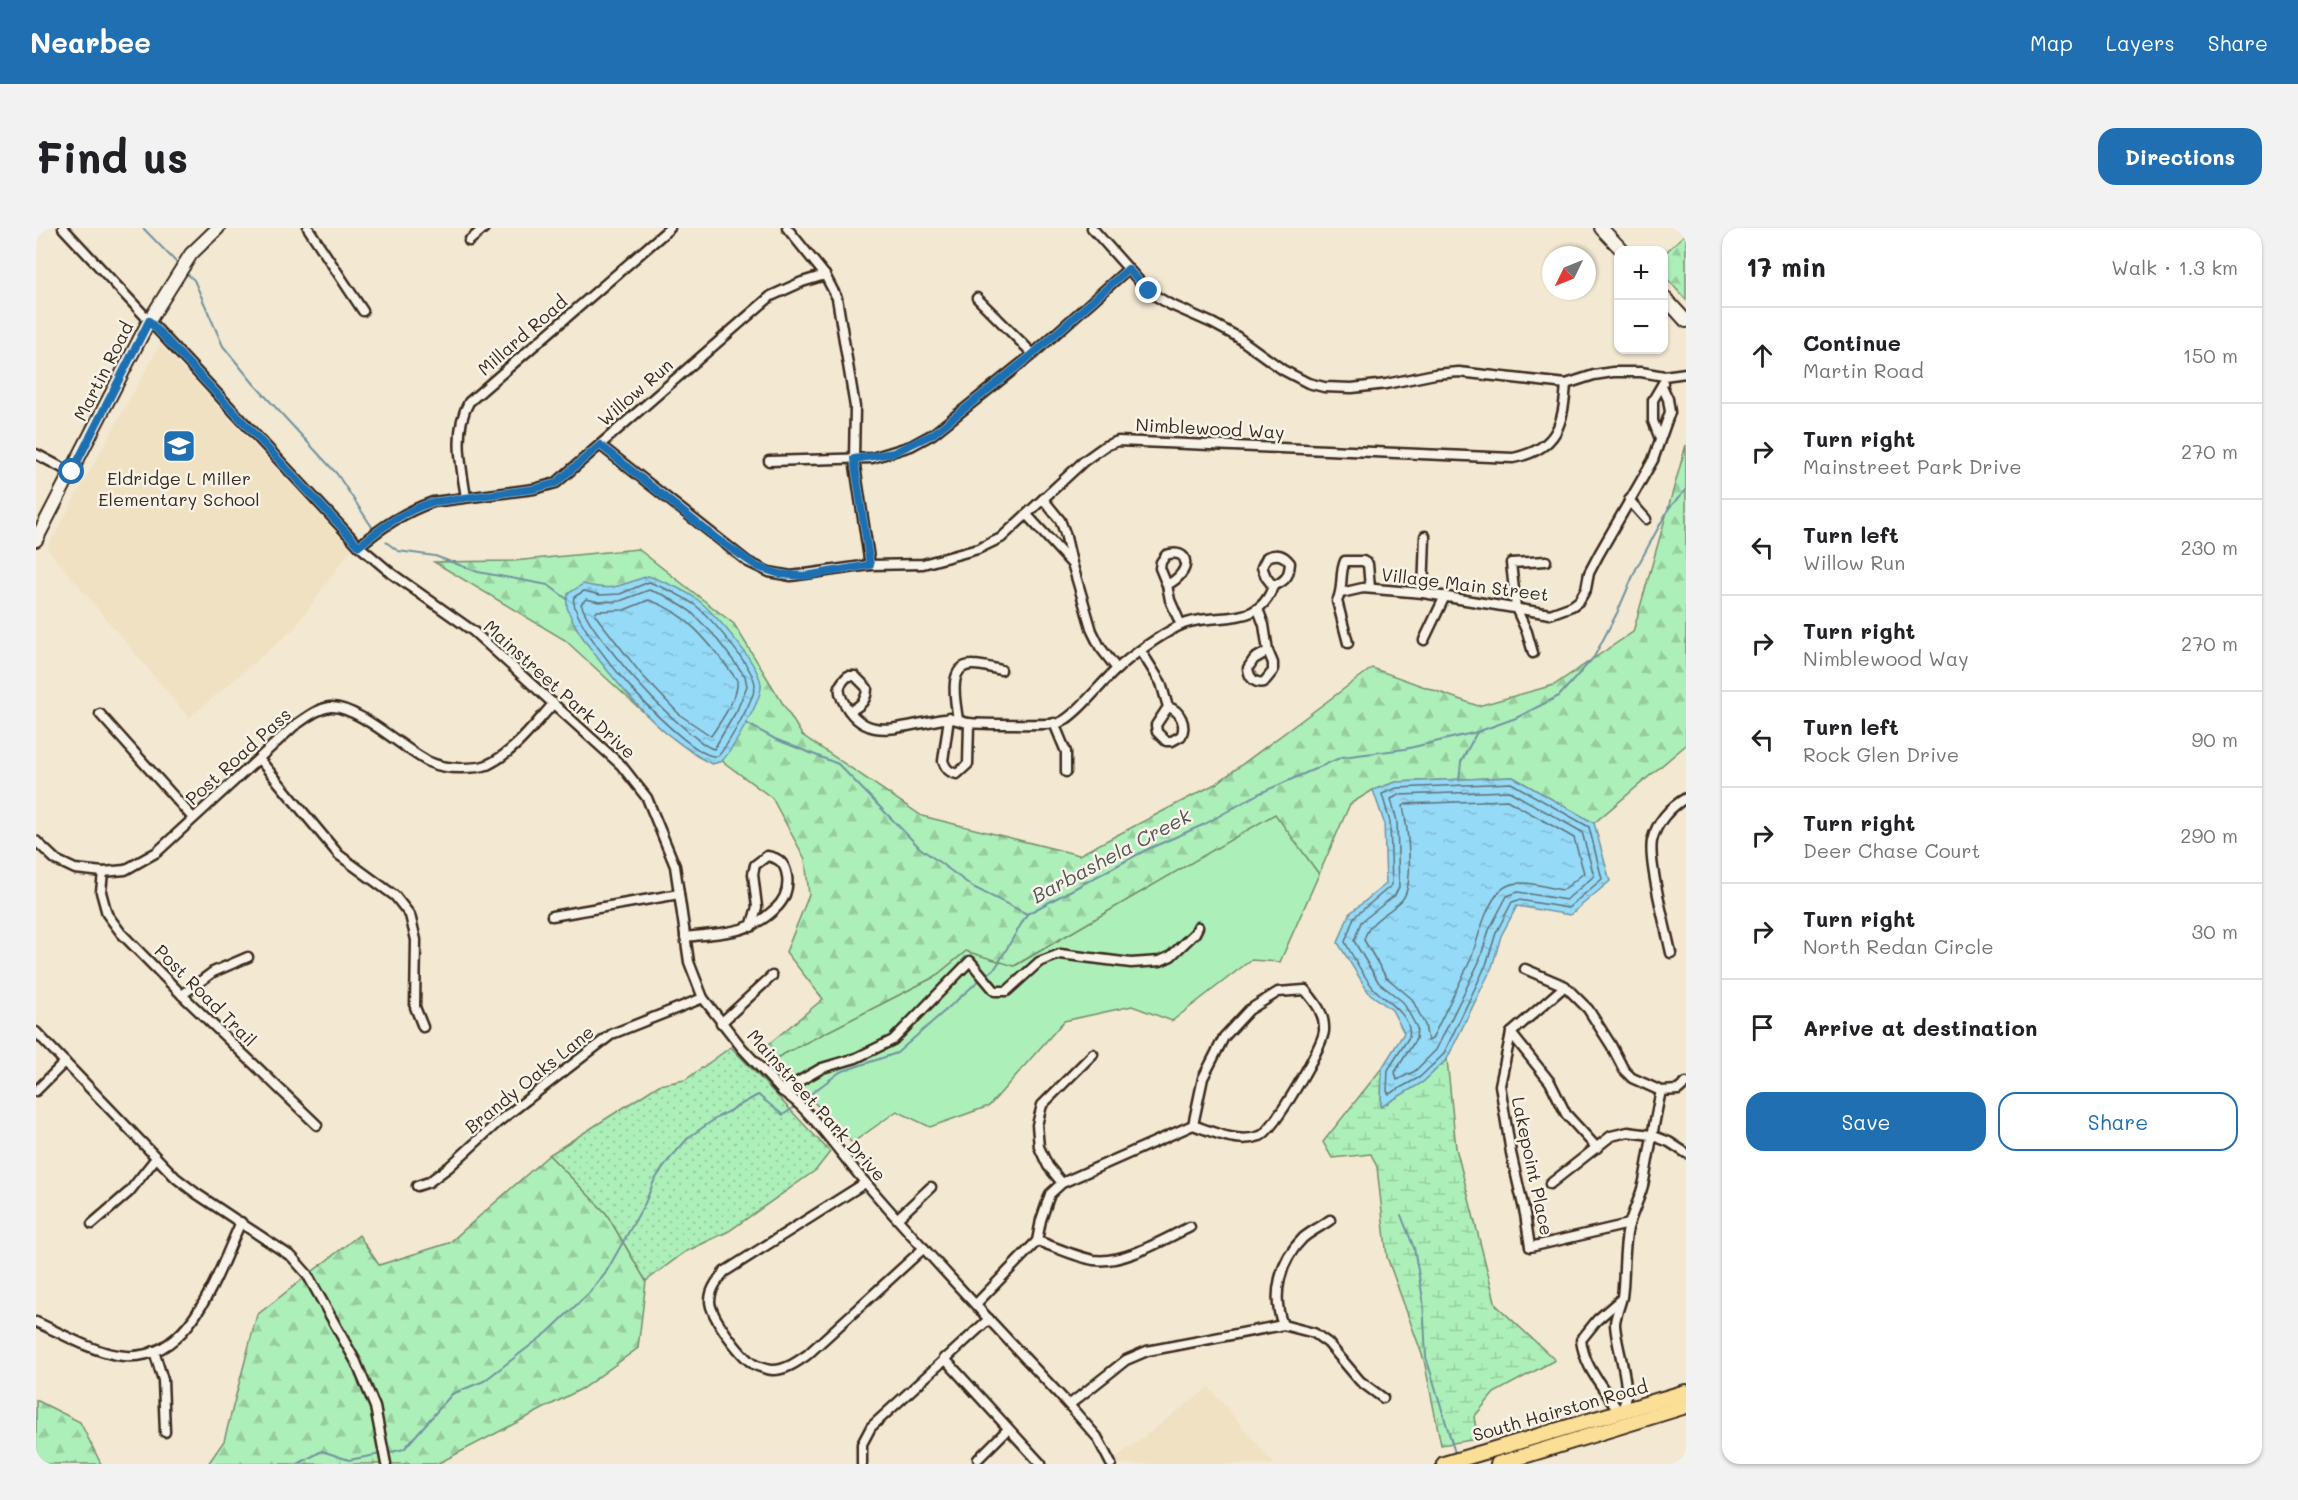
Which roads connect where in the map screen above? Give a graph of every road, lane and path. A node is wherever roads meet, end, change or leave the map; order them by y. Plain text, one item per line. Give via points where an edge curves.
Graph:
1 (63, 228) edge
2 (218, 228) edge
3 (308, 228) edge
4 (484, 228) edge
5 (670, 228) edge
6 (787, 228) edge
7 (1092, 228) edge
8 (1601, 228) edge
9 (470, 241) dead end
10 (1618, 246) edge
11 (1128, 269) junction
12 (825, 275) junction
13 (977, 298) dead end
14 (1667, 300) edge
15 (363, 310) dead end
16 (149, 321) junction
17 (1686, 321) edge
18 (1033, 354) junction
19 (1686, 373) edge
20 (1664, 376) junction
21 (1566, 384) junction
22 (1662, 386) junction
23 (1660, 439) junction
24 (600, 445) junction
25 (36, 454) edge
26 (854, 459) junction
27 (769, 461) dead end
28 (72, 472) junction
29 (466, 497) junction
30 (1043, 499) junction
31 (1629, 500) junction
32 (1027, 515) junction
33 (1646, 519) dead end
34 (1425, 536) dead end
35 (36, 540) edge
36 (359, 546) junction
37 (1546, 561) dead end
38 (1072, 563) junction
39 (870, 565) junction
40 (1167, 585) dead end
41 (1273, 586) dead end
42 (1370, 588) junction
43 (1341, 593) junction
44 (1423, 593) junction
45 (1445, 596) junction
46 (1516, 608) junction
47 (1258, 609) junction
48 (1181, 625) junction
49 (1424, 639) dead end
50 (1348, 643) dead end
51 (1141, 651) junction
52 (1268, 651) dead end
53 (1533, 653) dead end
54 (1117, 669) junction
55 (1001, 670) dead end
56 (554, 703) junction
57 (1168, 707) dead end
58 (849, 711) dead end
59 (100, 714) dead end
60 (953, 719) junction
61 (969, 723) junction
62 (1054, 723) junction
63 (259, 759) junction
64 (1066, 772) dead end
65 (1686, 798) edge
66 (193, 818) junction
67 (36, 841) edge
68 (103, 872) junction
69 (679, 894) junction
70 (552, 916) dead end
71 (751, 927) junction
72 (1198, 927) dead end
73 (685, 937) junction
74 (1671, 953) dead end
75 (248, 957) dead end
76 (1525, 969) dead end
77 (772, 976) dead end
78 (1565, 986) junction
79 (182, 995) junction
80 (703, 998) junction
81 (721, 1023) junction
82 (423, 1027) dead end
83 (36, 1032) edge
84 (1511, 1033) junction
85 (1093, 1054) dead end
86 (65, 1062) junction
87 (1686, 1083) edge
88 (36, 1091) edge
89 (782, 1091) junction
90 (1661, 1091) junction
91 (317, 1125) dead end
92 (1193, 1125) junction
93 (1651, 1135) junction
94 (1597, 1148) junction
95 (1686, 1153) edge
96 (156, 1158) junction
97 (865, 1183) junction
98 (1062, 1183) junction
99 (1550, 1184) dead end
100 (417, 1185) dead end
101 (931, 1187) dead end
102 (898, 1218) junction
103 (1330, 1220) dead end
104 (241, 1222) junction
105 (92, 1224) dead end
106 (1629, 1224) junction
107 (1190, 1227) dead end
108 (1037, 1241) junction
109 (924, 1248) junction
110 (1621, 1299) junction
111 (976, 1304) junction
112 (989, 1319) junction
113 (36, 1322) edge
114 (1283, 1325) junction
115 (154, 1352) junction
116 (945, 1358) junction
117 (1686, 1392) edge
118 (1383, 1398) dead end
119 (1069, 1405) junction
120 (1686, 1406) edge
121 (1622, 1419) junction
122 (1008, 1429) junction
123 (165, 1432) dead end
124 (978, 1459) dead end
125 (385, 1462) edge
126 (862, 1464) edge
127 (1041, 1464) edge
128 (1112, 1464) edge
129 (1444, 1464) edge
130 (1498, 1464) edge

1 - 16 street, Mainstreet Park Drive
2 - 16 street, Martin Road via 191,254
3 - 15 street
4 - 9 street
5 - 29 street, Millard Road via 469,402 460,423
6 - 12 street
7 - 11 street
8 - 10 street
11 - 18 street
11 - 21 street via 1149,291 1169,304 1236,336 1308,383 1363,387 1459,372
12 - 24 street, Willow Run via 771,296
12 - 26 street via 837,298 852,383
13 - 18 street
14 - 17 street
16 - 28 street, Martin Road
16 - 36 street, Mainstreet Park Drive
18 - 26 street via 933,434 893,453
19 - 20 street
20 - 21 street via 1613,372
20 - 22 street, Village Main Street
21 - 30 street, Nimblewood Way via 1558,430 1537,449 1514,458 1118,441 1084,461
22 - 23 street, Village Main Street via 1670,412
22 - 23 street, Village Main Street via 1653,400 1653,421
23 - 31 street, Village Main Street via 1653,460
24 - 29 street, Willow Run via 556,483
24 - 39 street, Nimblewood Way via 758,567 805,576
25 - 28 street
26 - 27 street
26 - 39 street
28 - 35 street, Martin Road
29 - 36 street, Willow Run via 417,507 390,521
30 - 32 street, Nimblewood Way
30 - 38 street via 1060,520
31 - 33 street
31 - 46 street, Village Main Street via 1589,573 1579,601 1550,614
32 - 38 street
32 - 39 street, Nimblewood Way via 1000,538 954,557 923,564
34 - 44 street
36 - 56 street, Mainstreet Park Drive via 473,631
37 - 46 street via 1511,563
38 - 54 street via 1092,632
40 - 48 street
41 - 47 street via 1267,601
42 - 43 street, Village Main Street
42 - 43 street via 1368,564 1345,561
42 - 44 street, Village Main Street
43 - 50 street via 1337,601
44 - 45 street, Village Main Street
45 - 46 street, Village Main Street
45 - 49 street
46 - 53 street
47 - 48 street
47 - 52 street
48 - 51 street
51 - 54 street
51 - 57 street via 1161,683
54 - 62 street via 1067,718
55 - 60 street via 972,665 957,673
56 - 63 street, Post Road Pass via 513,747 486,765 450,768 430,763 368,721 331,707 314,712 294,726
56 - 69 street, Mainstreet Park Drive via 621,765 647,798 675,866
58 - 60 street via 859,722 875,729
59 - 66 street
60 - 61 street
60 - 61 street via 943,761 946,768 957,774 968,764
61 - 62 street
62 - 64 street via 1066,752
63 - 66 street, Post Road Pass
63 - 82 street via 322,838 395,896 410,915 416,940 415,1006
65 - 74 street via 1665,816 1652,843 1653,868
66 - 68 street, Post Road Pass via 146,860 125,870
67 - 68 street, Post Road Pass via 56,860 75,869
68 - 79 street, Post Road Trail via 101,892 106,914
69 - 70 street
69 - 73 street, Mainstreet Park Drive
71 - 71 street via 782,903 787,888 786,868 775,857 767,856 755,865 758,907
71 - 73 street
72 - 89 street via 1171,956 1161,961 1131,963 1060,954 1038,962 1007,991 995,991 970,961 892,1040 856,1058 822,1068
73 - 80 street, Mainstreet Park Drive via 689,962
75 - 79 street via 213,972
76 - 78 street
77 - 81 street
78 - 84 street
78 - 90 street via 1588,1009 1624,1070 1632,1078
79 - 91 street, Post Road Trail
80 - 81 street, Mainstreet Park Drive
80 - 100 street, Brandy Oaks Lane via 612,1034 498,1122 449,1167 429,1182
81 - 89 street, Mainstreet Park Drive
83 - 86 street
84 - 94 street via 1550,1082 1566,1114
84 - 106 street, Lakepoint Place via 1500,1085 1530,1247
85 - 98 street via 1042,1105 1037,1125 1039,1147
86 - 88 street
86 - 96 street
87 - 90 street via 1678,1090
89 - 97 street, Mainstreet Park Drive via 802,1108
90 - 93 street
92 - 92 street via 1245,1140 1263,1136 1294,1093 1324,1032 1321,1009 1305,990 1278,992 1248,1010 1224,1037 1203,1078
92 - 98 street
93 - 94 street via 1628,1132 1611,1136
93 - 95 street
93 - 106 street via 1644,1183
94 - 99 street
96 - 104 street via 197,1194
96 - 105 street via 129,1192
97 - 102 street, Mainstreet Park Drive
97 - 109 street via 724,1272 712,1288 710,1304 736,1347 754,1365 772,1370 789,1366 807,1355
98 - 108 street via 1050,1194
101 - 102 street
102 - 109 street, Mainstreet Park Drive
103 - 114 street via 1303,1238 1279,1276 1277,1310
104 - 115 street via 199,1312 185,1331
104 - 125 street via 292,1257 307,1274 356,1362 375,1407
106 - 110 street
107 - 108 street via 1113,1260 1094,1260
108 - 111 street
109 - 111 street, Mainstreet Park Drive
110 - 121 street via 1615,1321 1626,1396
110 - 121 street via 1581,1340 1597,1383 1609,1394
111 - 112 street, Mainstreet Park Drive
112 - 116 street
112 - 119 street, Mainstreet Park Drive
113 - 115 street via 118,1355
114 - 118 street via 1314,1333 1328,1343 1360,1381
114 - 119 street via 1147,1351 1126,1360
115 - 123 street via 163,1380
116 - 122 street
116 - 126 street via 871,1427 862,1444
117 - 121 main road, South Hairston Road
119 - 128 street, Mainstreet Park Drive via 1097,1437
120 - 121 main road, South Hairston Road
121 - 129 main road, South Hairston Road
121 - 130 main road, South Hairston Road via 1535,1457
122 - 124 street
122 - 127 street

